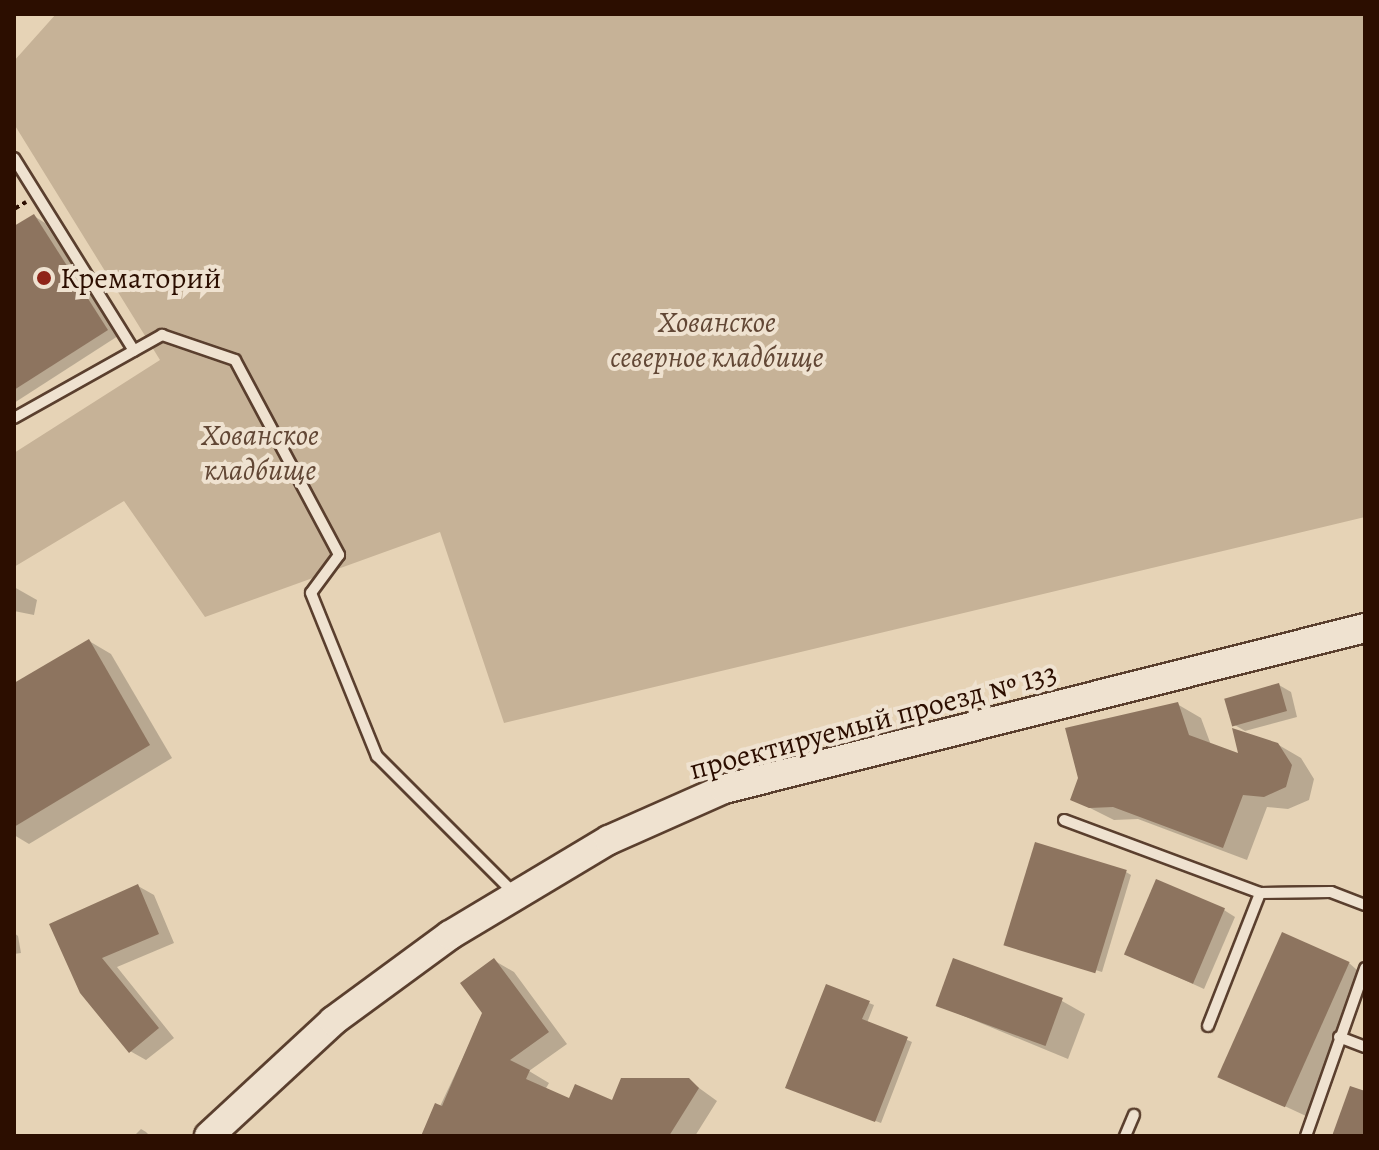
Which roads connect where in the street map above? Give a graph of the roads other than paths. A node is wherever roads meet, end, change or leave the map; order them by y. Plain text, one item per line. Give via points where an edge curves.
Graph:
1 (14, 158) edge
2 (134, 351) junction
3 (14, 418) edge
4 (1365, 628) edge
5 (1064, 820) dead end
6 (1260, 893) junction
7 (517, 895) junction
8 (1365, 905) edge
9 (1365, 968) edge
10 (1208, 1026) dead end
11 (1339, 1037) junction
12 (1365, 1047) edge
13 (1134, 1115) dead end
14 (209, 1136) edge
15 (1125, 1136) edge
16 (1306, 1136) edge

1 - 2 lane
2 - 3 lane
2 - 7 lane via 162,335 235,360 339,555 311,593 377,756
4 - 7 street, проектируемый проезд № 133 via 724,789 609,840
5 - 6 lane
6 - 8 lane via 1331,892
6 - 10 lane
7 - 14 street, проектируемый проезд № 133 via 450,935 333,1021
9 - 11 lane
11 - 12 lane
11 - 16 lane
13 - 15 lane

